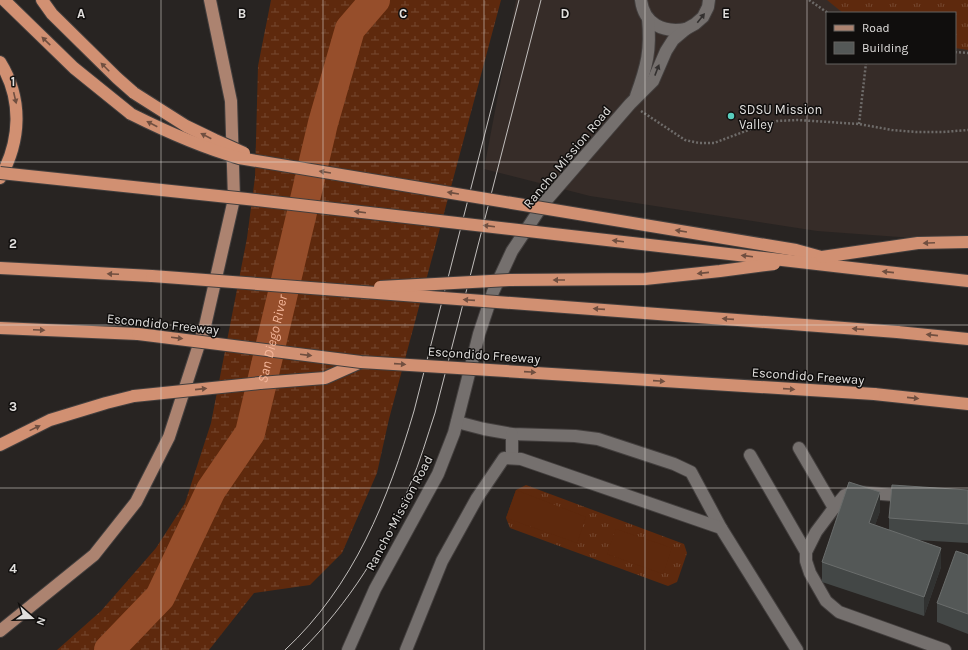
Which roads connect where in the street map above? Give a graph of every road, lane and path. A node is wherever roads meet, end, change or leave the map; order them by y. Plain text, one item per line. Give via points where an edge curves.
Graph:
1 (4, 0) edge
2 (42, 0) edge
3 (210, 0) edge
4 (641, 0) edge
5 (709, 0) edge
6 (809, 0) edge
7 (827, 12) edge
8 (648, 18) junction
9 (686, 30) junction
10 (956, 52) edge
11 (968, 53) edge
12 (0, 62) edge
13 (866, 64) edge
14 (632, 103) junction
15 (859, 124) junction
16 (968, 130) edge
17 (268, 163) junction
18 (0, 173) edge
19 (0, 178) edge
20 (968, 242) edge
21 (0, 268) edge
22 (869, 270) junction
23 (968, 281) edge
24 (329, 289) junction
25 (0, 328) edge
26 (968, 339) edge
27 (361, 362) junction
28 (968, 404) edge
29 (457, 422) junction
30 (512, 434) junction
31 (0, 445) edge
32 (799, 448) dead end
33 (750, 455) dead end
34 (512, 458) junction
35 (920, 497) edge
36 (834, 508) junction
37 (721, 528) junction
38 (806, 552) junction
39 (0, 631) edge
40 (348, 650) edge
41 (406, 650) edge
42 (797, 650) edge
43 (945, 650) edge

17 -> 1 highway, bridge via 211,150 170,134 131,114 74,68
17 -> 2 highway, bridge via 186,126 134,93 52,14
3 - 39 main road via 231,101 234,199 205,326 169,437 136,502 94,555
4 - 8 street, Rancho Mission Road
9 -> 5 street, Rancho Mission Road via 703,17
6 - 7 path
8 - 9 street via 665,30
8 - 14 street, Rancho Mission Road via 650,37 646,68
14 -> 9 street, Rancho Mission Road via 653,81 673,40
10 - 11 path
12 -> 19 highway via 16,103 17,124 11,156
13 - 15 path
14 - 15 path via 685,140 699,143 714,143 777,121
14 - 29 street, Rancho Mission Road via 544,203 512,251 493,292 479,334
15 - 16 path via 916,132
22 -> 17 highway, bridge via 796,250
22 -> 18 highway, bridge via 247,198
20 -> 24 highway, bridge via 918,243 645,279 509,280
24 -> 21 highway, bridge
23 -> 22 highway
26 -> 24 highway, bridge
25 -> 27 highway, Escondido Freeway, bridge via 138,334
27 -> 28 highway, Escondido Freeway, bridge via 874,394
31 -> 27 highway, bridge via 50,420 106,402 134,396 325,378
29 - 30 street
29 - 40 street, Rancho Mission Road via 438,474 375,589
30 - 34 street
30 - 37 street via 598,439 674,464 691,472
32 - 36 street
33 - 38 street
34 - 37 street
34 - 41 street via 504,458 477,498 446,555
35 - 36 street via 857,492 846,495
36 - 38 street via 816,532
37 - 42 street
38 - 43 street via 810,572 826,601 839,612

